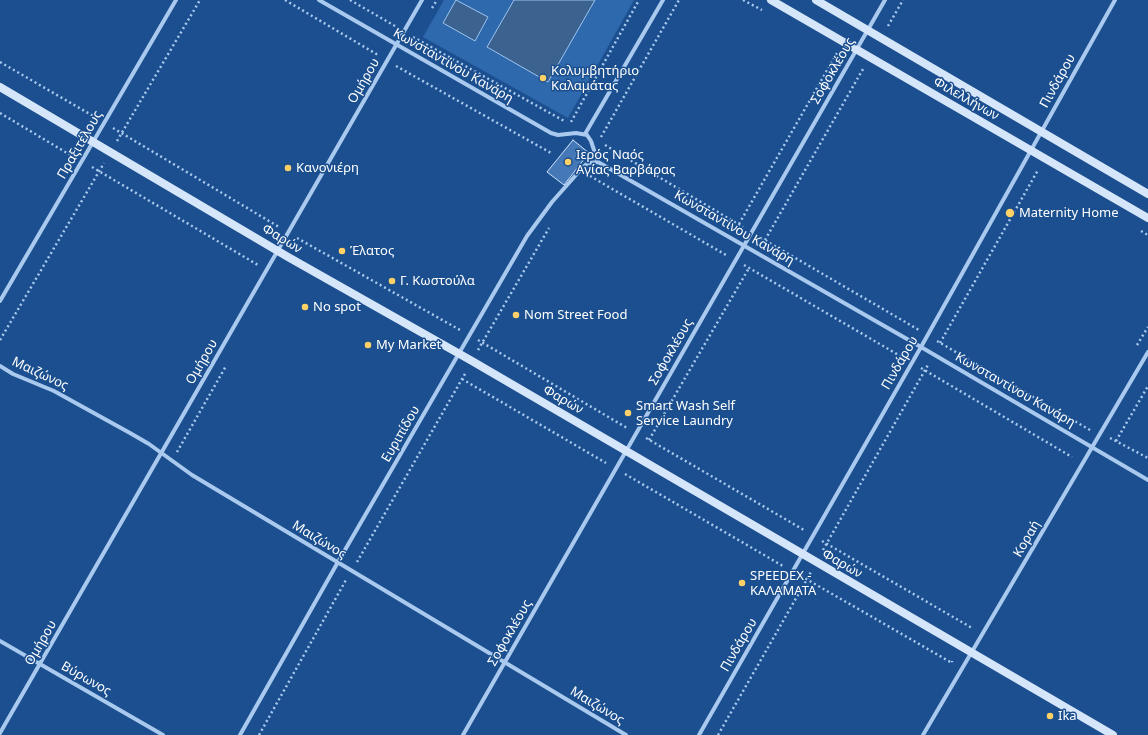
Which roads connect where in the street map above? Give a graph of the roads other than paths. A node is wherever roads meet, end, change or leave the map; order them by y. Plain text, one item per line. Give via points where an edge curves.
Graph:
1 (176, 0) edge
2 (319, 0) edge
3 (422, 0) edge
4 (663, 0) edge
5 (771, 0) edge
6 (816, 0) edge
7 (885, 0) edge
8 (1115, 0) edge
9 (868, 30) junction
10 (396, 45) junction
11 (857, 49) junction
12 (0, 87) edge
13 (1042, 131) junction
14 (585, 134) junction
15 (93, 142) junction
16 (1031, 150) junction
17 (596, 162) junction
18 (1148, 194) edge
19 (1148, 218) edge
20 (744, 246) junction
21 (277, 251) junction
22 (0, 301) edge
23 (921, 347) junction
24 (1148, 352) edge
25 (459, 353) junction
26 (0, 366) edge
27 (1092, 448) junction
28 (626, 450) junction
29 (161, 453) junction
30 (1148, 480) edge
31 (802, 554) junction
32 (338, 562) junction
33 (0, 641) edge
34 (972, 653) junction
35 (504, 663) junction
36 (40, 664) junction
37 (0, 733) edge
38 (163, 735) edge
39 (240, 735) edge
40 (463, 735) edge
41 (626, 735) edge
42 (699, 735) edge
43 (924, 735) edge
44 (1113, 735) edge

1 - 15 street, Πραξιτέλους
2 - 10 street, Κωνσταντίνου Κανάρη
3 - 10 street, Ομήρου
4 - 14 street
5 - 11 main road, Φιλελλήνων
6 - 9 main road, Φιλελλήνων
7 - 9 street, Σοφοκλέους
8 - 13 street, Πινδάρου
9 - 11 street, Σοφοκλέους
9 - 13 main road, Φιλελλήνων
10 - 14 street, Κωνσταντίνου Κανάρη via 551,133
10 - 21 street, Ομήρου
11 - 16 main road, Φιλελλήνων
11 - 20 street, Σοφοκλέους
12 - 15 main road, Φαρών
13 - 16 street, Πινδάρου
13 - 18 main road, Φιλελλήνων
14 - 17 street via 591,141
15 - 21 main road, Φαρών
15 - 22 street, Πραξιτέλους
16 - 19 main road, Φιλελλήνων
16 - 23 street, Πινδάρου
17 - 20 street, Κωνσταντίνου Κανάρη
17 - 25 street, Ευριπίδου via 586,164 579,171 536,223
20 - 23 street, Κωνσταντίνου Κανάρη
20 - 28 street, Σοφοκλέους
21 - 25 main road, Φαρών
21 - 29 street, Ομήρου
23 - 27 street, Κωνσταντίνου Κανάρη
23 - 31 street, Πινδάρου
24 - 27 street, Κοραή
25 - 28 main road, Φαρών
25 - 32 street, Ευριπίδου
26 - 29 street, Μαιζώνος via 90,410
27 - 30 street, Κωνσταντίνου Κανάρη
27 - 34 street, Κοραή
28 - 31 main road, Φαρών
28 - 35 street, Σοφοκλέους
29 - 32 street, Μαιζώνος via 192,475
29 - 36 street, Ομήρου
31 - 34 main road, Φαρών
31 - 42 street, Πινδάρου
32 - 35 street, Μαιζώνος
32 - 39 street, Ευριπίδου
33 - 36 street, Βύρωνος
34 - 43 street, Κοραή
34 - 44 main road, Φαρών
35 - 40 street, Σοφοκλέους
35 - 41 street, Μαιζώνος
36 - 37 street, Ομήρου
36 - 38 street, Βύρωνος

